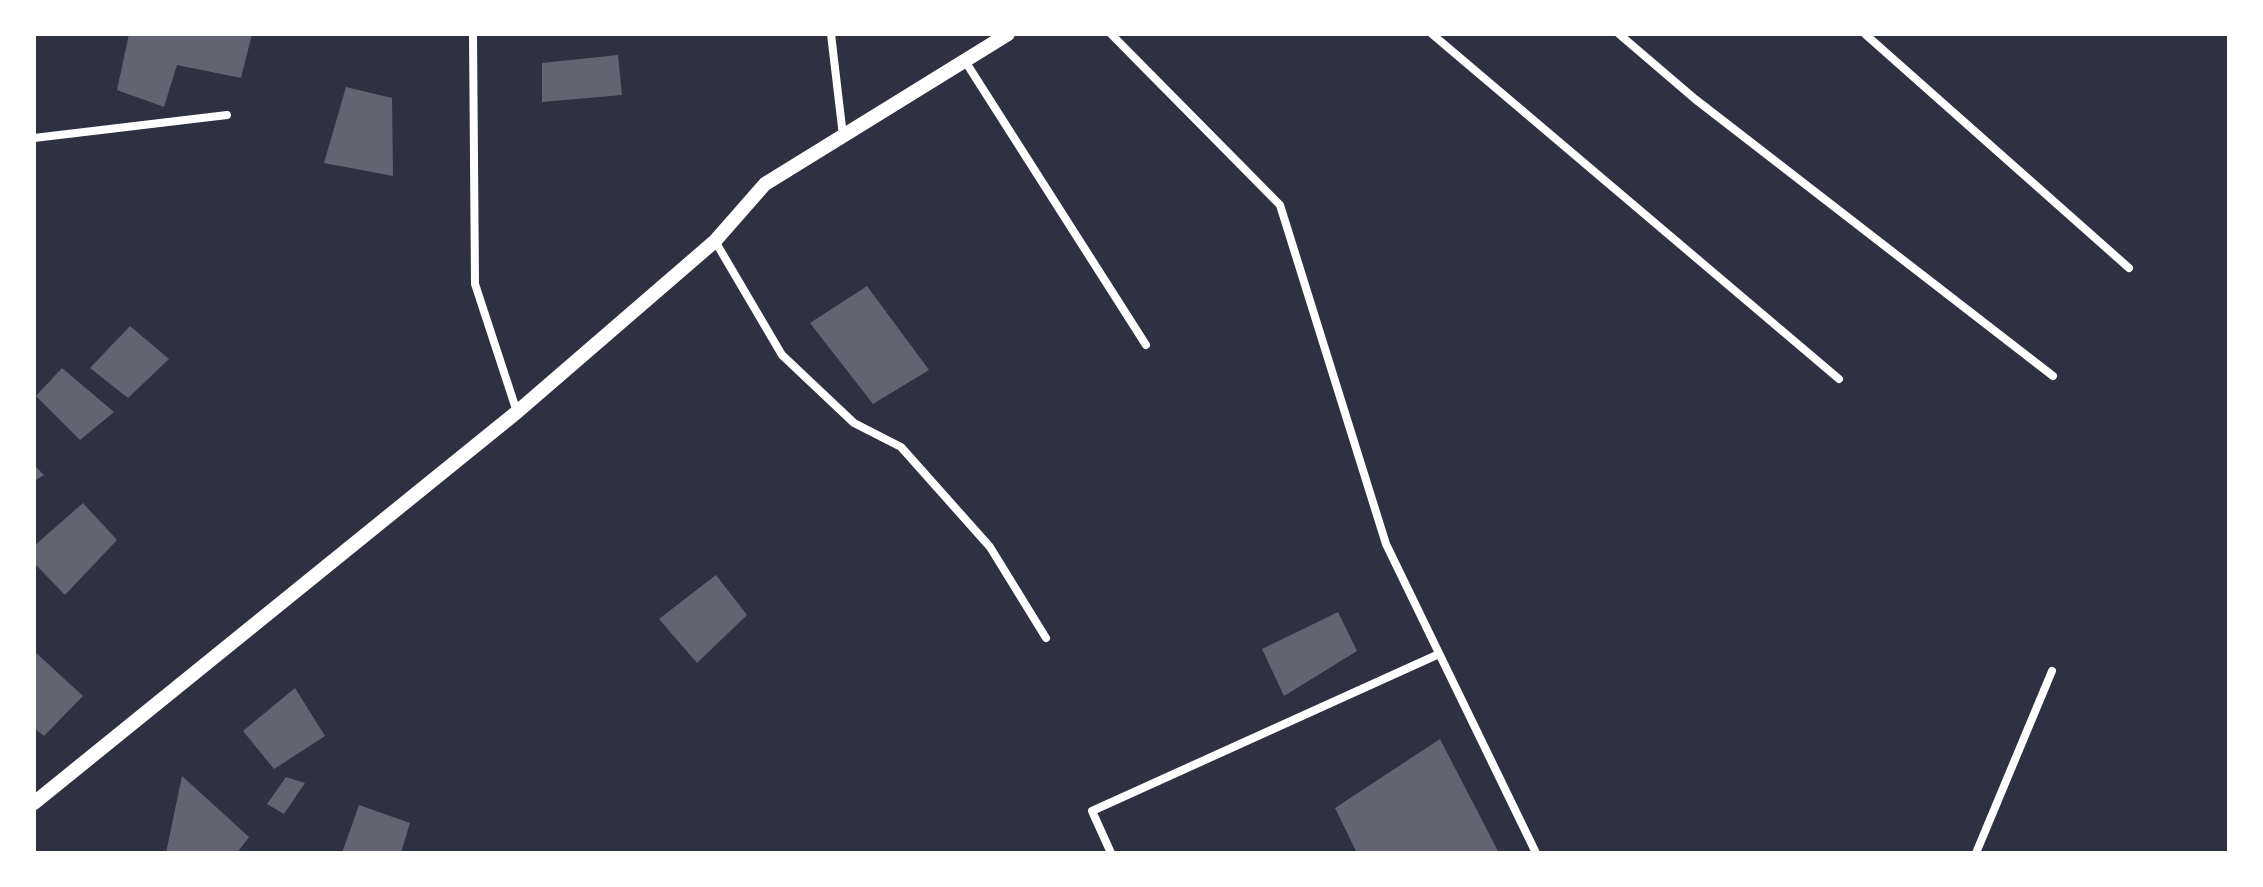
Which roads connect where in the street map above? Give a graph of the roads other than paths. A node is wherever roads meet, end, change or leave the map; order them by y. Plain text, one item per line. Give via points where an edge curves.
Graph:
1 (473, 34) edge
2 (831, 34) edge
3 (1008, 34) edge
4 (1111, 34) edge
5 (1432, 34) edge
6 (1619, 34) edge
7 (1865, 34) edge
8 (965, 61) junction
9 (227, 115) dead end
10 (843, 137) junction
11 (34, 138) edge
12 (715, 241) junction
13 (2129, 268) dead end
14 (1146, 345) dead end
15 (2053, 376) dead end
16 (1839, 379) dead end
17 (517, 412) junction
18 (1046, 638) dead end
19 (1439, 654) junction
20 (2052, 671) dead end
21 (34, 803) edge
22 (1111, 853) edge
23 (1536, 853) edge
24 (1976, 853) edge

1 - 17 street via 475,284
2 - 10 street
3 - 8 street
4 - 19 street via 1280,205 1386,544
5 - 16 street
6 - 15 street via 1695,99
7 - 13 street
8 - 10 street
8 - 14 street
9 - 11 street
10 - 12 street via 765,184
12 - 17 street
12 - 18 street via 782,355 854,423 901,447 990,547
17 - 21 street
19 - 22 street via 1092,811
19 - 23 street
20 - 24 street

